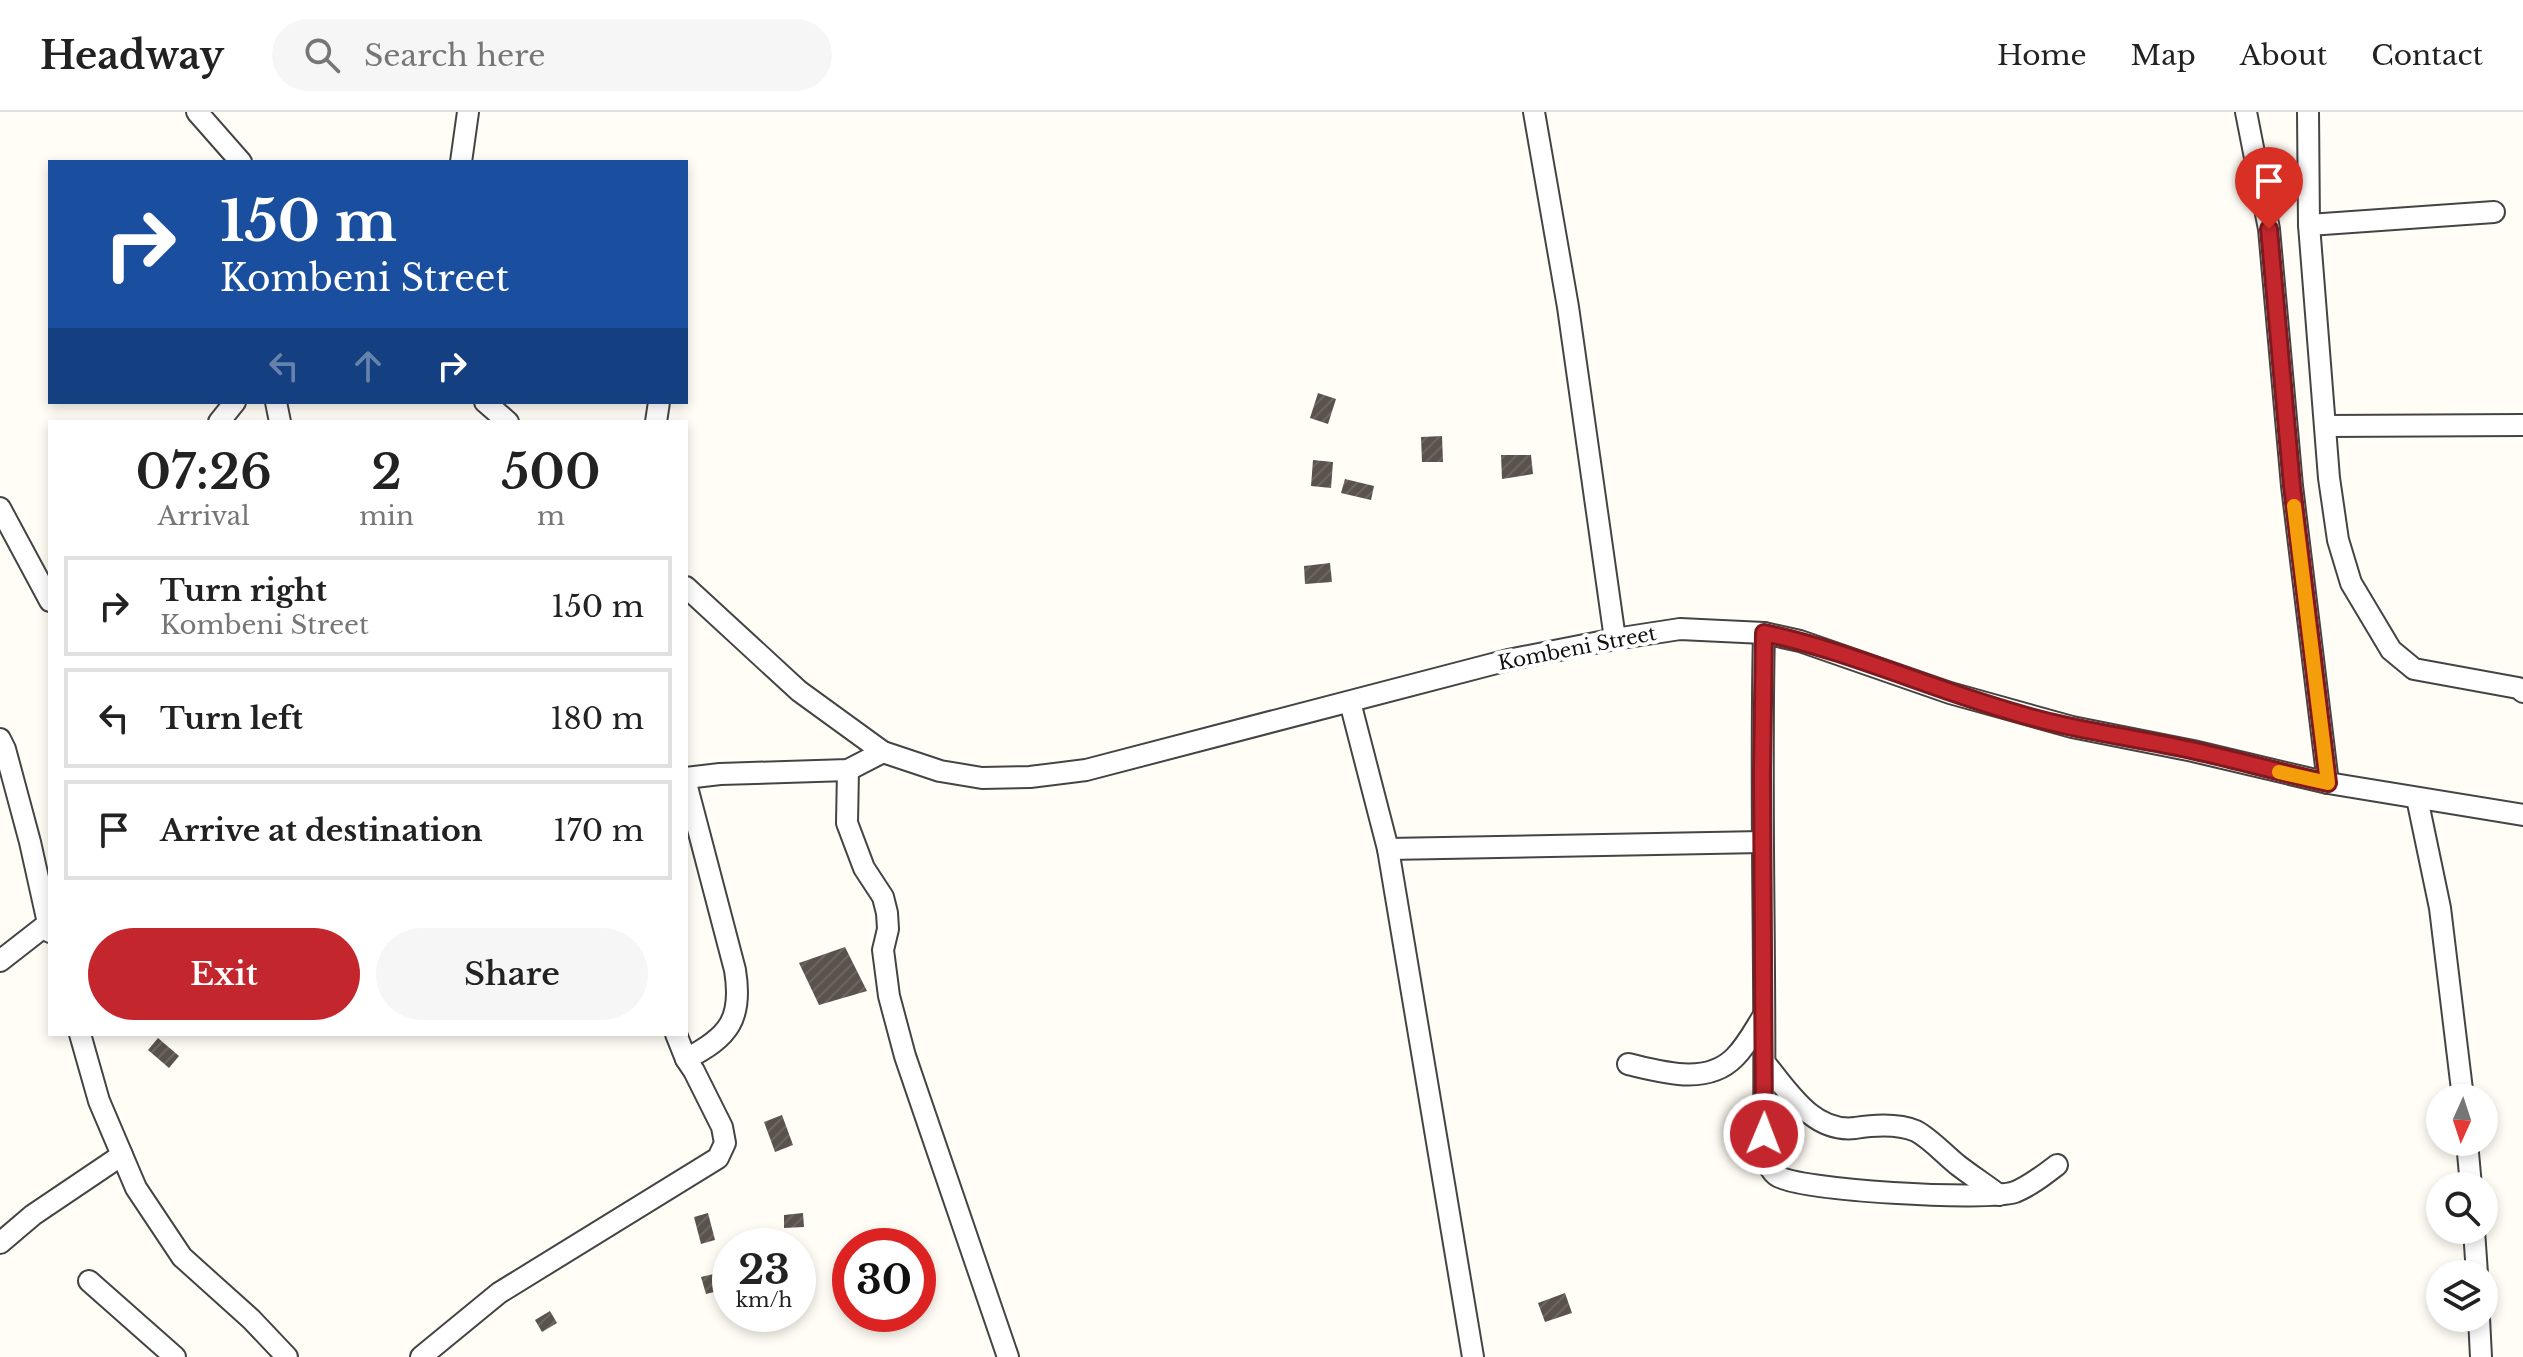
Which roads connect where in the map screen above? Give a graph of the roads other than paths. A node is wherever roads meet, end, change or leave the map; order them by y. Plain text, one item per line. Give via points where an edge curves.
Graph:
1 (197, 112) edge
2 (468, 112) edge
3 (1534, 112) edge
4 (2246, 112) edge
5 (2308, 112) edge
6 (239, 160) edge
7 (461, 160) edge
8 (2494, 212) dead end
9 (2309, 225) junction
10 (233, 404) edge
11 (487, 404) edge
12 (221, 420) edge
13 (506, 420) edge
14 (2523, 425) edge
15 (2326, 426) junction
16 (0, 508) edge
17 (688, 589) edge
18 (48, 597) edge
19 (1764, 633) junction
20 (1615, 639) junction
21 (2523, 692) edge
22 (1350, 702) junction
23 (0, 739) edge
24 (883, 752) junction
25 (848, 770) junction
26 (688, 781) edge
27 (2328, 783) junction
28 (688, 789) edge
29 (2417, 798) junction
30 (2523, 815) edge
31 (1762, 842) junction
32 (1388, 849) junction
33 (48, 921) edge
34 (48, 926) edge
35 (0, 961) edge
36 (1764, 1015) junction
37 (81, 1036) edge
38 (677, 1036) edge
39 (686, 1059) junction
40 (1765, 1063) junction
41 (1628, 1064) dead end
42 (2461, 1084) edge
43 (122, 1155) junction
44 (2057, 1165) dead end
45 (1999, 1195) junction
46 (0, 1243) edge
47 (89, 1281) dead end
48 (2480, 1332) edge
49 (175, 1357) edge
50 (287, 1357) edge
51 (421, 1357) edge
52 (1008, 1357) edge
53 (1473, 1357) edge
54 (2481, 1357) edge

1 - 6 street
2 - 7 street
3 - 20 street
4 - 27 street via 2269,229 2293,502
5 - 9 street
8 - 9 street
9 - 15 street
10 - 12 street
11 - 13 street
14 - 15 street
15 - 21 street via 2338,540 2351,583 2391,650 2414,669
16 - 18 street
17 - 24 street, Kombeni Street via 799,691
19 - 20 street, Kombeni Street via 1680,629
19 - 27 street, Kombeni Street via 2016,713
19 - 31 street
20 - 22 street, Kombeni Street via 1508,660
22 - 24 street, Kombeni Street via 1086,770 1030,777 982,778 940,771
22 - 32 street
23 - 33 street
24 - 25 street
25 - 26 street via 720,774
25 - 52 street via 847,823 887,913 885,966 905,1056
27 - 29 street, Kombeni Street
28 - 39 street via 739,995 721,1037
29 - 30 street, Kombeni Street
29 - 42 street via 2440,908
31 - 32 street
31 - 36 street
32 - 53 street
34 - 35 street
36 - 40 street
36 - 41 street via 1734,1059 1717,1070 1669,1074
37 - 43 street
38 - 39 street
39 - 51 street via 722,1127 725,1143 718,1158 499,1293
40 - 45 street via 1794,1099 1828,1127 1872,1125 1917,1132
40 - 45 street via 1764,1134 1775,1175 1832,1188
43 - 46 street
43 - 50 street via 136,1188 182,1257
44 - 45 street via 2015,1192
47 - 49 street
48 - 54 street

